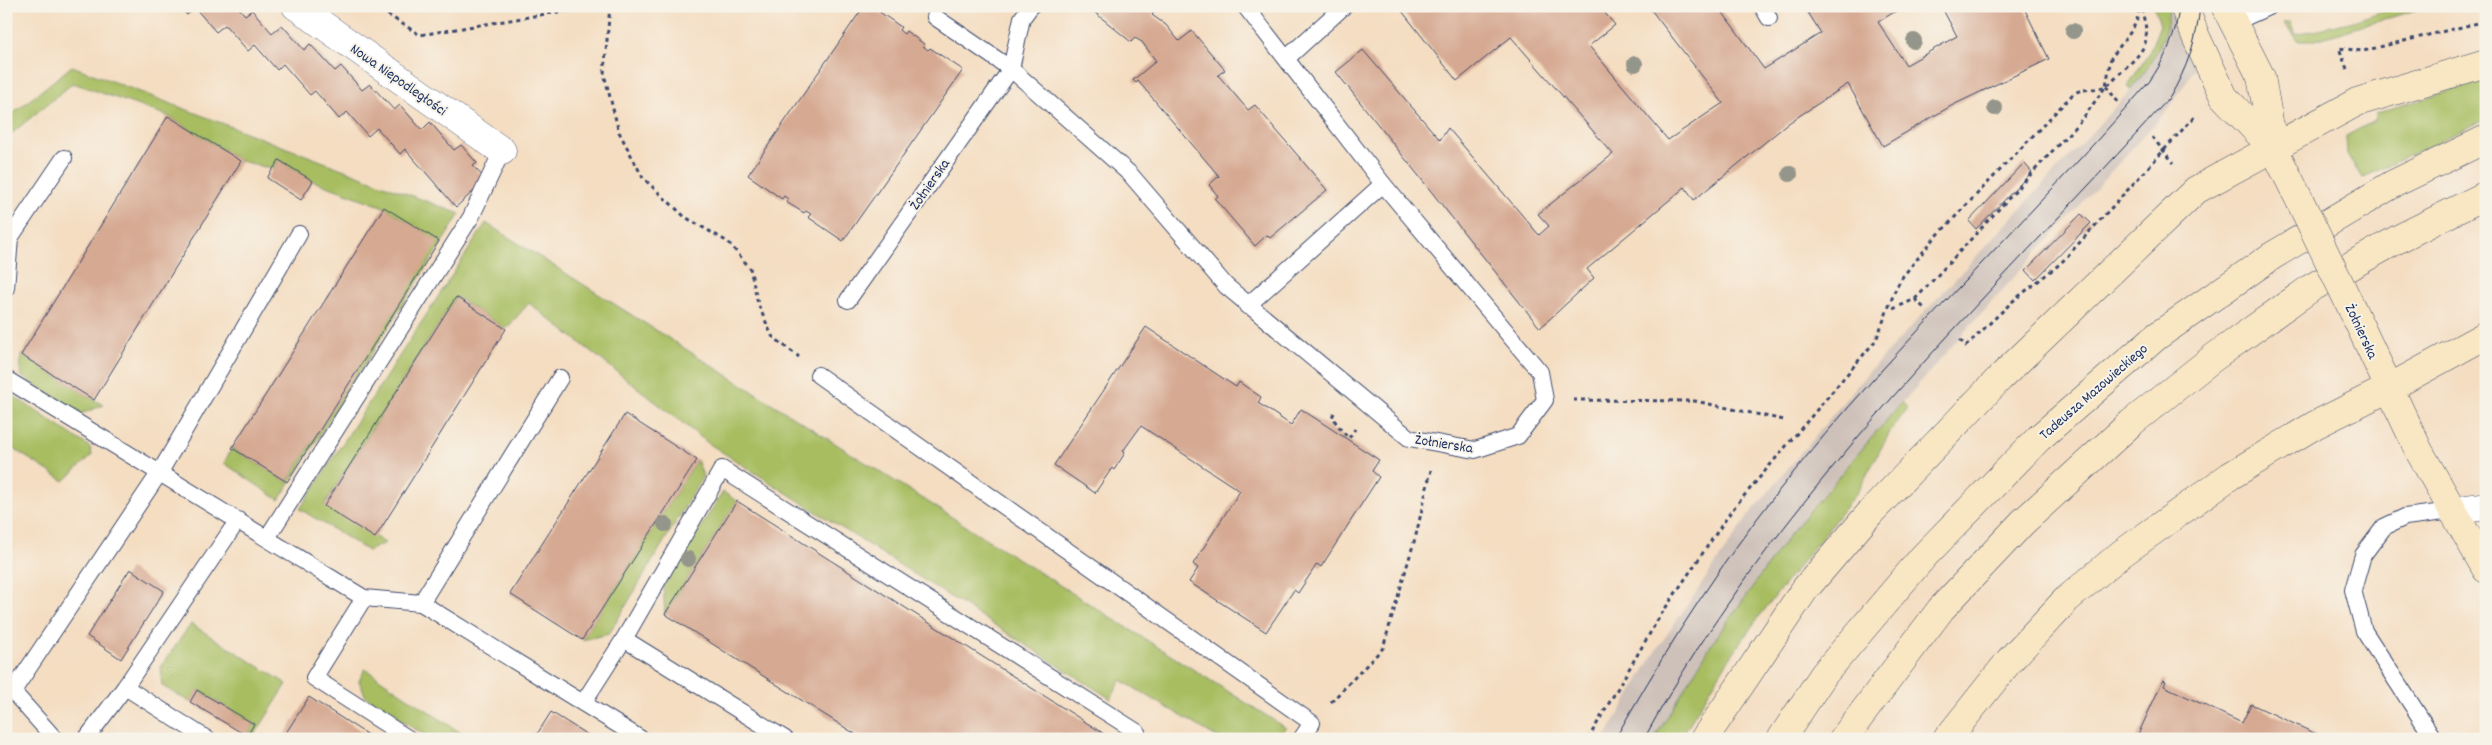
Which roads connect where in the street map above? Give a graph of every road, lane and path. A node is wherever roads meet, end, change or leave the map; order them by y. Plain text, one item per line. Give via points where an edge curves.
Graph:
1 (296, 6) edge
2 (374, 6) edge
3 (594, 6) edge
4 (610, 6) edge
5 (1032, 6) edge
6 (1245, 6) edge
7 (1344, 6) edge
8 (2139, 6) edge
9 (2184, 6) edge
10 (2270, 6) edge
11 (2229, 14) edge
12 (935, 17) dead end
13 (2486, 20) edge
14 (1287, 58) junction
15 (2486, 64) edge
16 (1011, 68) junction
17 (2348, 71) dead end
18 (2106, 86) junction
19 (2118, 102) dead end
20 (2201, 111) dead end
21 (2152, 136) dead end
22 (2486, 139) edge
23 (2274, 149) junction
24 (2164, 150) junction
25 (502, 151) joint
26 (64, 158) dead end
27 (2179, 171) dead end
28 (1383, 184) junction
29 (2486, 195) edge
30 (299, 234) dead end
31 (6, 288) edge
32 (1915, 299) junction
33 (848, 300) dead end
34 (1247, 306) junction
35 (1925, 308) dead end
36 (1894, 309) dead end
37 (2486, 335) edge
38 (1960, 340) dead end
39 (818, 375) joint
40 (560, 378) dead end
41 (6, 379) edge
42 (2389, 388) junction
43 (1545, 400) junction
44 (1784, 420) dead end
45 (1439, 444) junction
46 (160, 472) junction
47 (2486, 506) edge
48 (2452, 511) junction
49 (238, 520) junction
50 (267, 538) junction
51 (2486, 570) edge
52 (364, 598) junction
53 (422, 603) junction
54 (624, 639) junction
55 (124, 687) junction
56 (10, 688) edge
57 (583, 703) junction
58 (1312, 723) junction
59 (55, 739) edge
60 (86, 739) edge
61 (207, 739) edge
62 (409, 739) edge
63 (641, 739) edge
64 (785, 739) edge
65 (1132, 739) edge
66 (1301, 739) edge
67 (1588, 739) edge
68 (1704, 739) edge
69 (1781, 739) edge
70 (1843, 739) edge
71 (1947, 739) edge
72 (2434, 739) edge

1 - 25 street, Nowa Niepodległości
2 - 3 path via 420,35
4 - 39 path via 604,74 619,132 643,178 685,217 728,242 750,268 758,304 772,336
5 - 16 lane via 1022,18
6 - 14 lane
7 - 14 lane
8 - 18 path via 2132,30 2111,58
8 - 18 path via 2147,27 2146,44 2134,61
9 - 23 street, Żołnierska via 2224,97
10 - 11 lane
11 - 23 street, Żołnierska via 2261,77
12 - 16 lane, Żołnierska
13 - 17 path via 2363,51 2339,48
14 - 28 lane
15 - 23 street via 2357,102
16 - 33 lane, Żołnierska
16 - 34 lane, Żołnierska via 1130,174
18 - 19 path
18 - 32 path via 2083,118
18 - 67 path via 2080,89 2073,94 1933,240 1904,276 1896,288 1876,340 1732,510 1660,616
20 - 24 path via 2186,123
21 - 24 path
22 - 69 street, Tadeusza Mazowieckiego via 2394,184 2272,256 2157,336 2039,438 1924,556 1824,674
23 - 42 street, Żołnierska, bridge
23 - 68 street via 2196,190 2000,378 1871,512 1805,589
24 - 27 path
24 - 38 path via 2061,263 1966,346
25 - 50 lane via 471,218
26 - 31 lane via 10,238
28 - 34 lane
28 - 43 lane via 1540,372
29 - 70 street via 2311,288 2213,358 2131,423 2023,522 1941,610
30 - 46 lane
32 - 35 path
32 - 36 path
34 - 45 lane, Żołnierska via 1409,438
37 - 42 street
39 - 58 lane
40 - 53 lane
41 - 46 lane
42 - 48 street, Żołnierska
42 - 71 street via 2315,425 2230,476 2121,554 2060,607 2010,660
43 - 44 path via 1695,401
43 - 45 lane, Żołnierska via 1518,436 1475,450
45 - 58 path via 1383,648
46 - 49 lane
46 - 56 lane
47 - 48 street
48 - 51 street, Żołnierska
48 - 72 lane via 2405,517 2384,527 2363,555 2353,590 2364,631
49 - 50 lane
49 - 55 lane
50 - 52 lane
52 - 53 lane
52 - 62 lane via 314,678
53 - 57 lane
54 - 57 lane
54 - 64 lane
54 - 65 lane via 722,469 1137,732
55 - 60 lane
55 - 61 lane
56 - 59 lane
57 - 63 lane
58 - 66 lane

